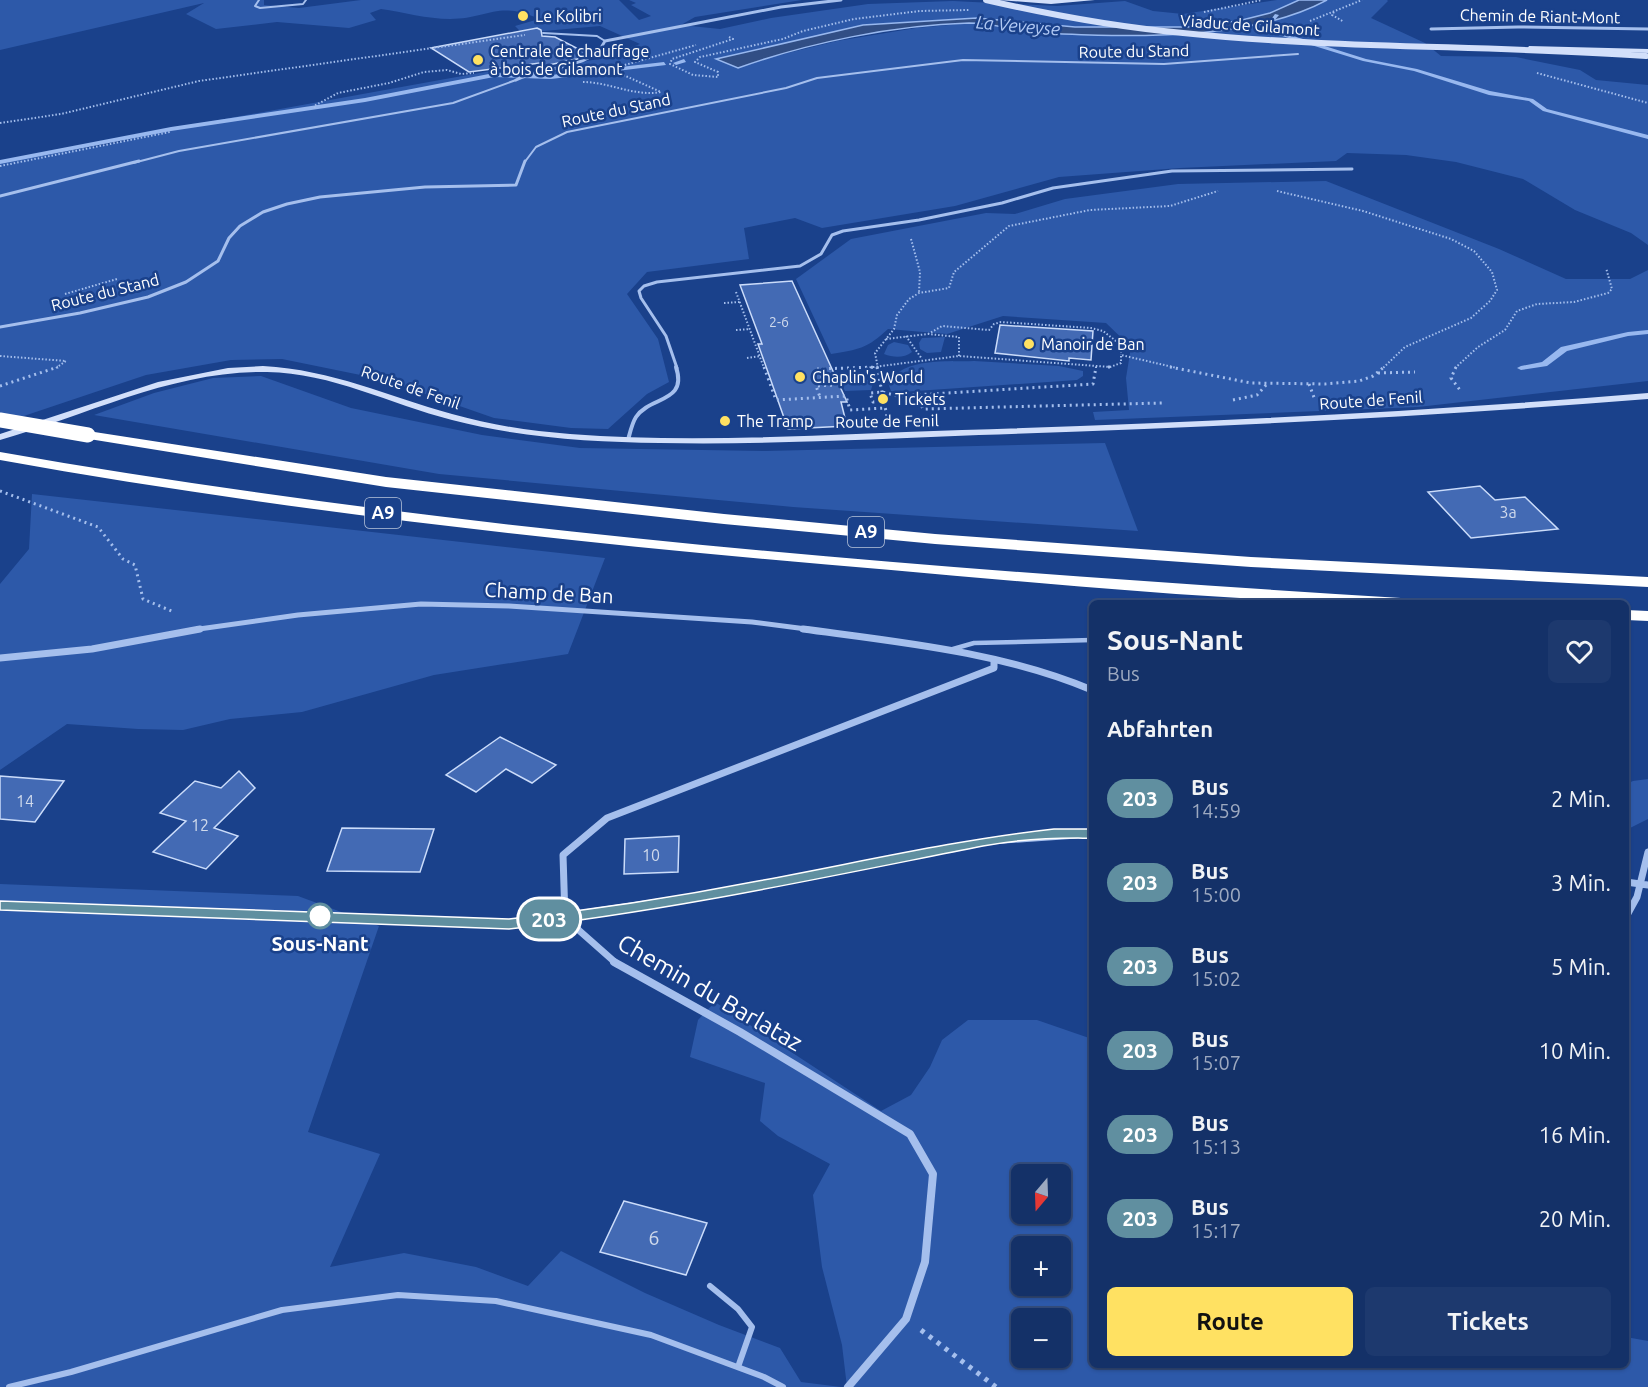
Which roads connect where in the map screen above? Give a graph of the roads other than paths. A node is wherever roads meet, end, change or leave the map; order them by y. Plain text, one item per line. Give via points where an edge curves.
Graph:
1 (259, 0) edge
2 (306, 0) edge
3 (841, 0) edge
4 (986, 0) edge
5 (1001, 0) edge
6 (1092, 0) edge
7 (1431, 29) dead end
8 (1648, 29) edge
9 (543, 33) road end
10 (604, 41) junction
11 (1298, 54) dead end
12 (1646, 54) edge
13 (517, 80) joint
14 (1352, 169) dead end
15 (0, 196) edge
16 (0, 327) edge
17 (1648, 396) edge
18 (0, 420) edge
19 (0, 437) edge
20 (628, 440) junction
21 (0, 456) edge
22 (1648, 582) edge
23 (1356, 600) edge
24 (1629, 615) edge
25 (1648, 616) edge
26 (1089, 640) edge
27 (950, 650) junction
28 (0, 658) edge
29 (994, 660) junction
30 (1089, 689) edge
31 (1089, 834) edge
32 (1648, 852) edge
33 (1629, 882) edge
34 (1644, 884) edge
35 (0, 906) edge
36 (1629, 911) edge
37 (565, 918) junction
38 (710, 1286) dead end
39 (738, 1368) junction
40 (9, 1387) edge
41 (783, 1387) edge
42 (848, 1387) edge

1 - 2 lane via 255,6 260,8 303,4
3 - 10 street via 771,8
4 - 12 street, Viaduc de Gilamont, bridge via 1083,21 1205,37
5 - 6 street
7 - 8 street, Chemin de Riant-Mont
9 - 10 lane via 597,36
10 - 13 street via 597,54 587,59 542,69
11 - 16 lane, Route du Stand via 1164,64 963,60 817,78 786,88 567,132 546,140 530,153 516,185 425,187 320,196 286,204 240,226 218,261 186,282 148,297
13 - 15 lane via 453,103 179,150
14 - 20 lane via 1172,171 1053,188 919,220 843,231 832,235 821,254 800,266 644,286 639,291 666,336 680,379 676,390 636,416
17 - 20 street, Route de Fenil via 1113,429
18 - 22 highway, A9, bridge via 386,482 747,522 1251,562
19 - 20 street, Route de Fenil via 165,382 208,373 262,369 336,378 486,426 554,436
21 - 23 highway, A9 via 310,504 585,537 1085,582
24 - 25 highway
26 - 27 lane via 974,643
27 - 28 street, Champ de Ban via 752,622 421,604 220,625 92,649
27 - 29 street, Champ de Ban
29 - 30 street, Champ de Ban
29 - 37 street via 994,668 608,818 563,855
31 - 37 street via 1054,833 987,841 755,887
32 - 34 street
33 - 34 street
34 - 36 street
35 - 37 street via 509,924
37 - 42 street, Chemin du Barlataz via 610,960 910,1134 933,1174 924,1262 906,1319
38 - 39 lane via 738,1309 752,1327
39 - 40 lane via 651,1335 496,1301 398,1295 282,1310
39 - 41 lane

